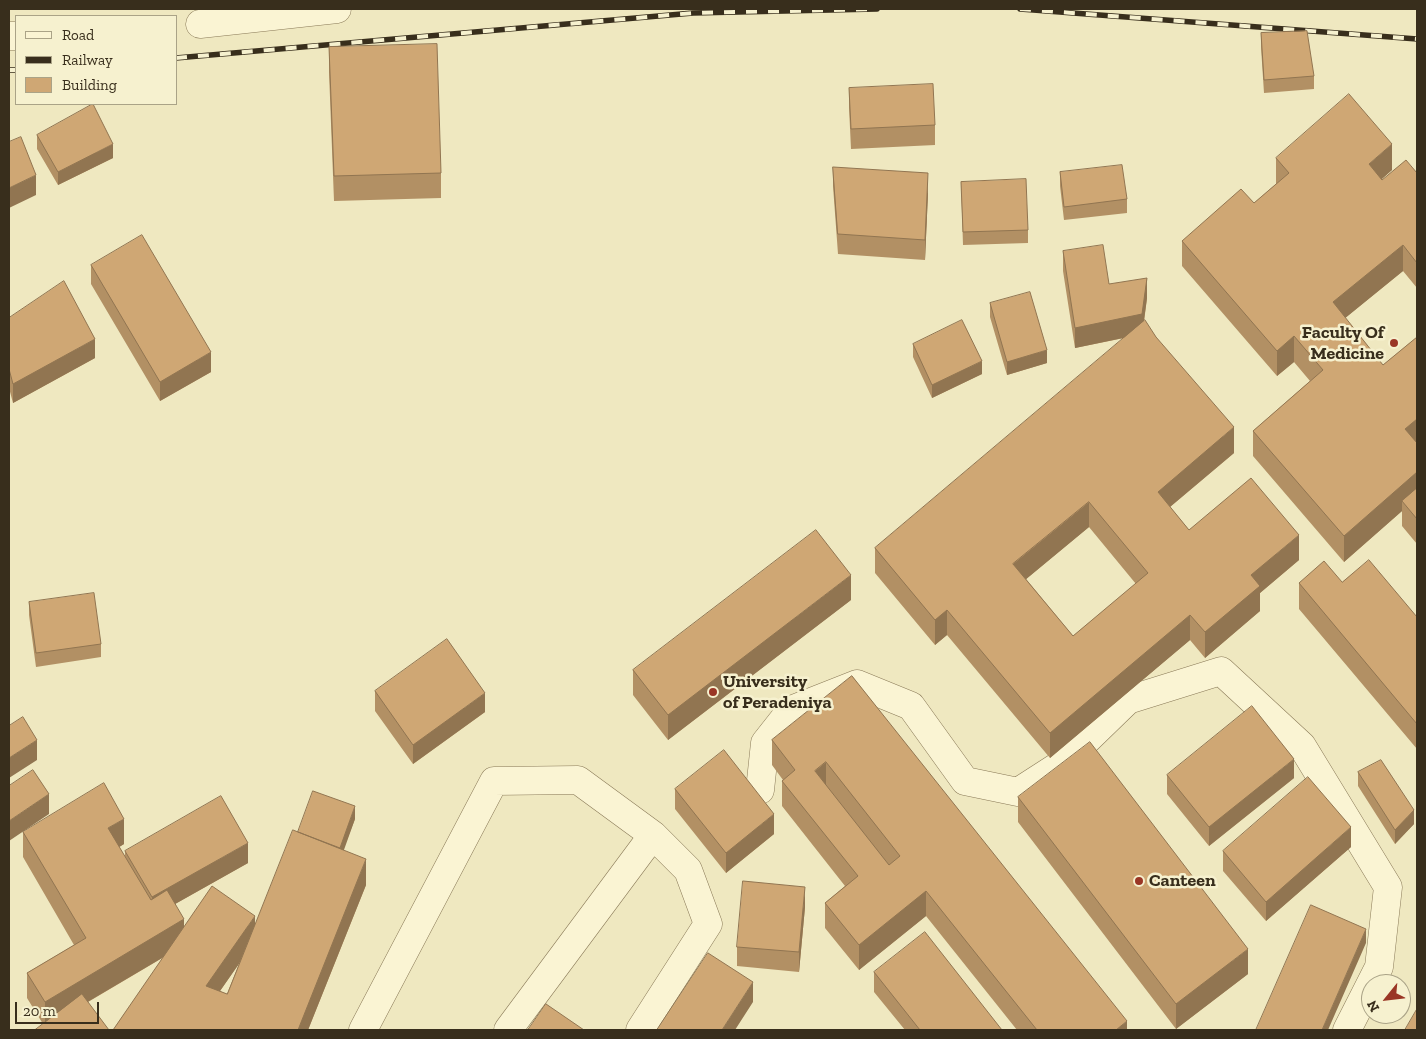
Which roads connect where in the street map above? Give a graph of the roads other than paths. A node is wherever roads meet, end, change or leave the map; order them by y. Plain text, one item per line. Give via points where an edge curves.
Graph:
1 (337, 9) edge
2 (190, 19) edge
3 (760, 790) dead end
4 (653, 835) junction
5 (363, 1030) edge
6 (508, 1030) edge
7 (640, 1030) edge
8 (1347, 1030) edge

1 - 2 street
3 - 8 street via 765,743 791,710 857,684 911,706 965,781 1018,792 1064,763 1128,700 1221,671 1302,746 1388,887 1379,967
4 - 5 street via 578,780 494,781
4 - 6 street
4 - 7 street via 688,870 708,924

